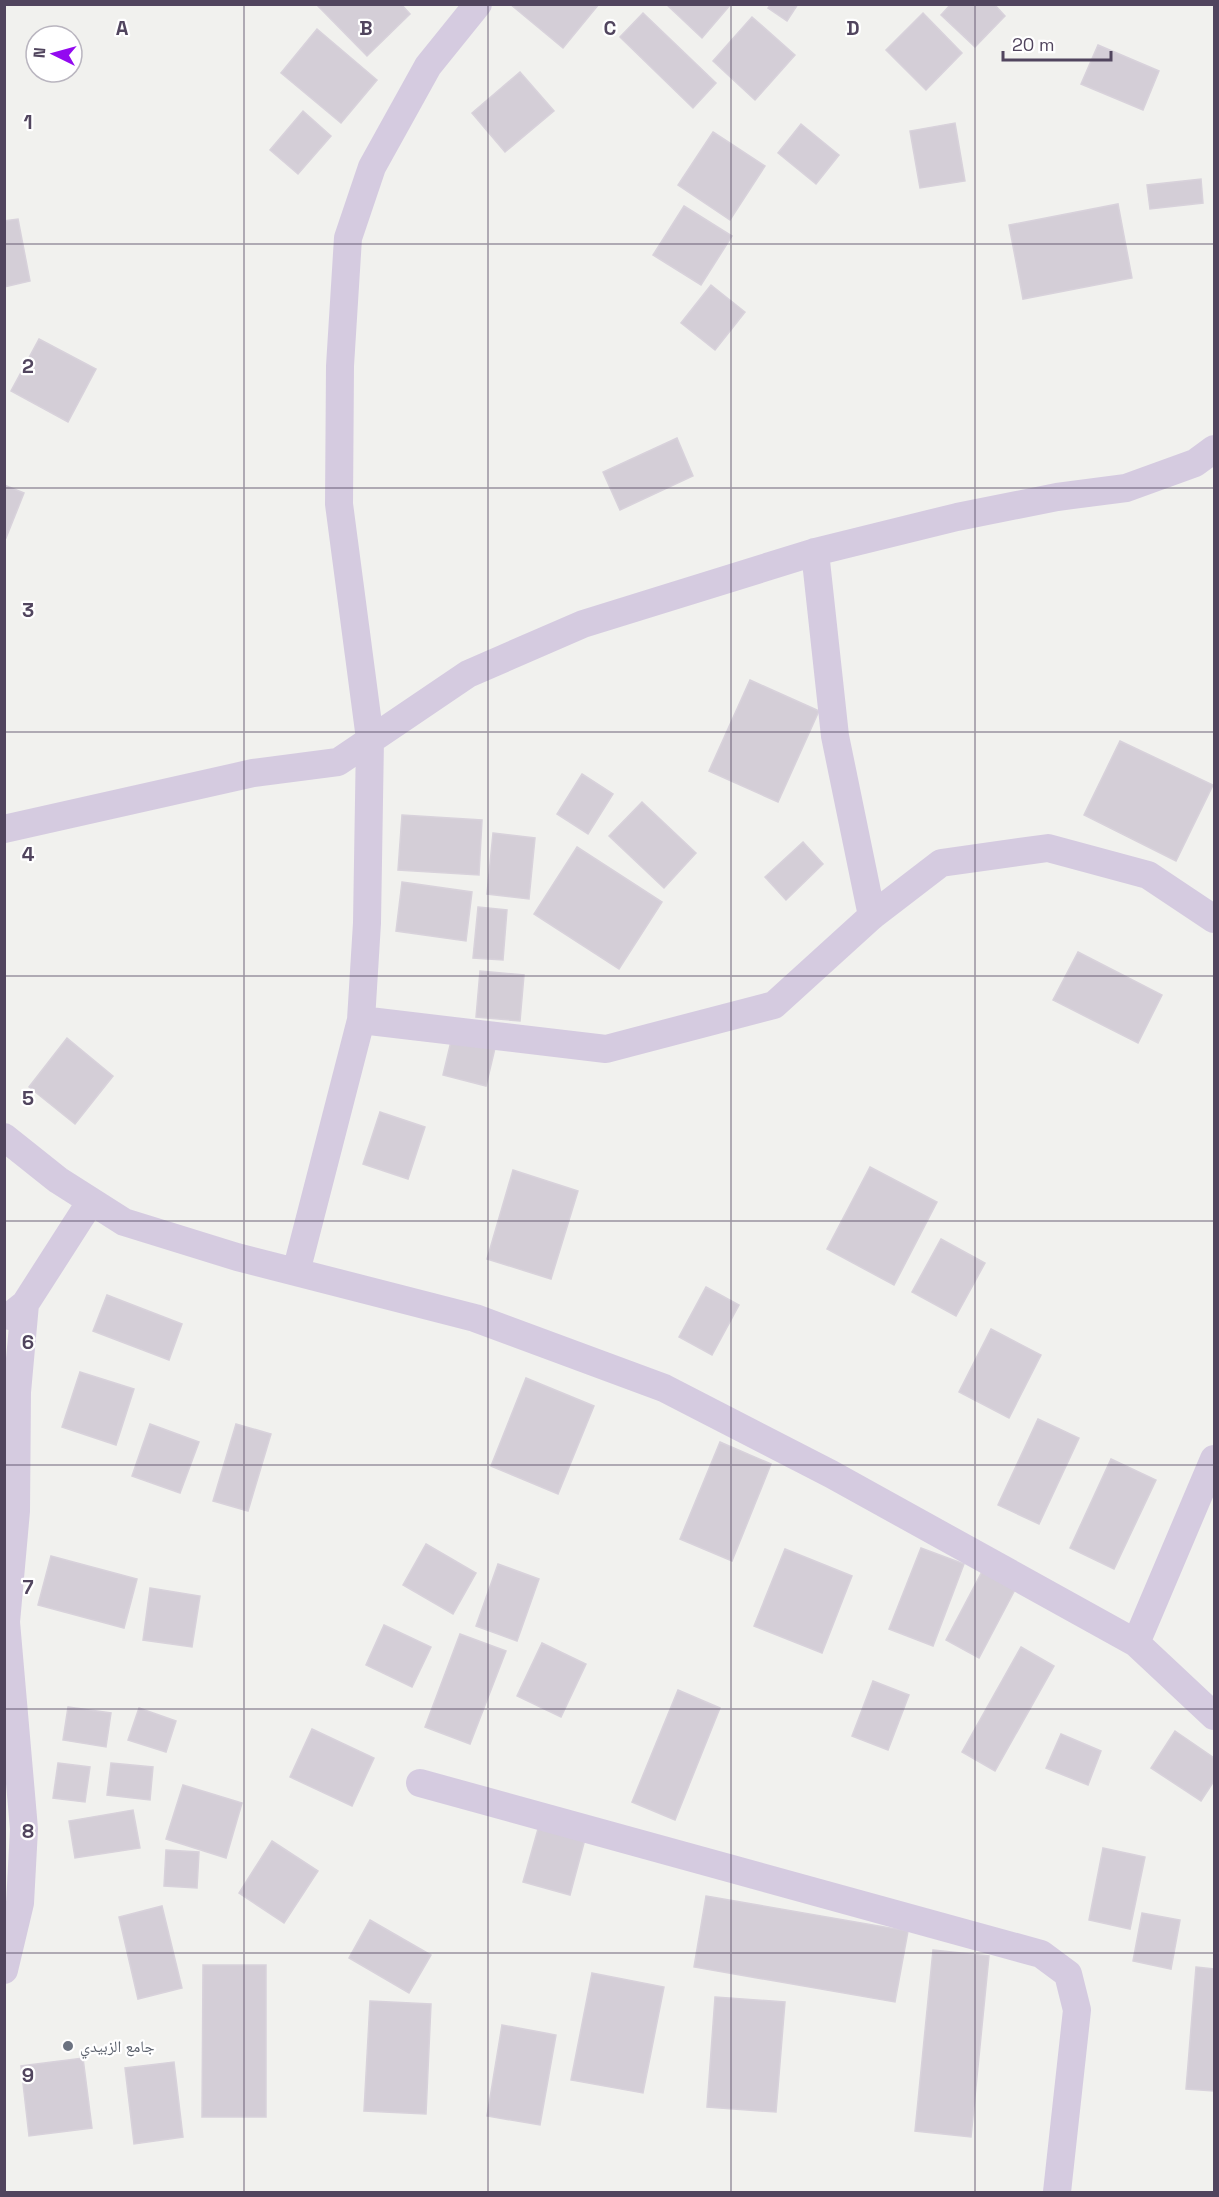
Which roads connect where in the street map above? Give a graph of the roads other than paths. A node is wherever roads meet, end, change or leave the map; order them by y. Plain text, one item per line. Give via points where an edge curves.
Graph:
1 (478, 4) edge
2 (1215, 449) edge
3 (815, 552) junction
4 (370, 739) junction
5 (4, 829) edge
6 (872, 916) junction
7 (1215, 919) edge
8 (361, 1020) junction
9 (4, 1137) edge
10 (91, 1201) junction
11 (296, 1272) junction
12 (15, 1312) edge
13 (1215, 1459) edge
14 (1136, 1643) junction
15 (1215, 1716) edge
16 (420, 1783) dead end
17 (4, 1970) edge
18 (1057, 2193) edge

1 - 4 street via 428,66 372,167 348,238 340,366 339,504
2 - 3 street via 1195,463 1126,488 957,517
3 - 4 street via 583,624 468,674
3 - 6 street via 835,736
4 - 5 street via 338,762 253,773
4 - 8 street
6 - 7 street via 941,863 1048,848 1148,875
6 - 8 street via 774,1005 606,1050
8 - 11 street
9 - 10 street
10 - 11 street via 124,1222
10 - 12 street
11 - 14 street via 475,1318 664,1388 831,1474
12 - 17 street via 16,1512 6,1622 24,1829 20,1904
13 - 14 street
14 - 15 street
16 - 18 street via 1041,1954 1068,1974 1077,2010

